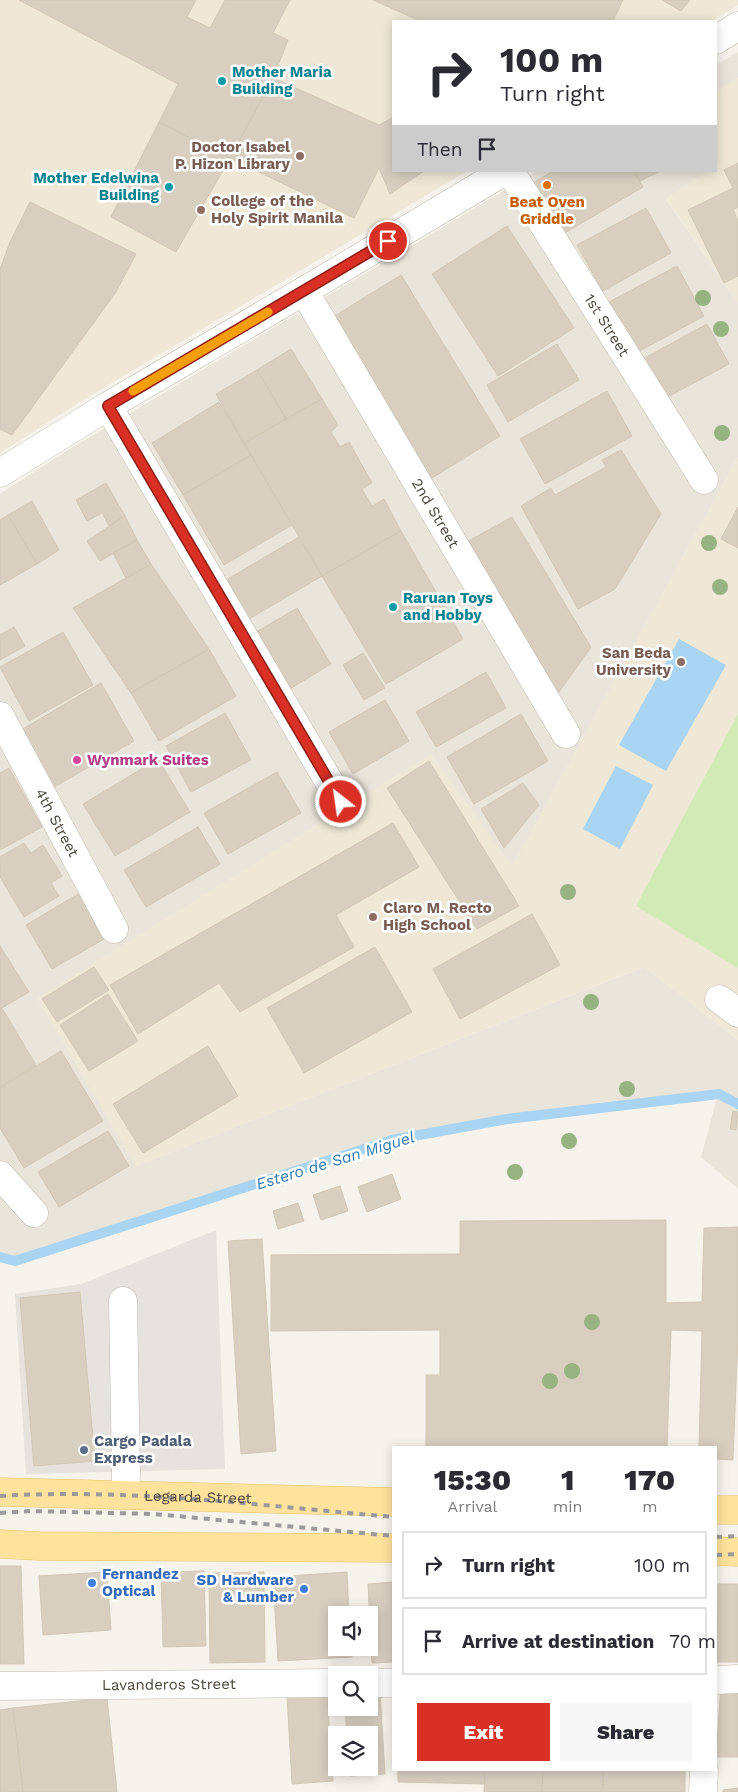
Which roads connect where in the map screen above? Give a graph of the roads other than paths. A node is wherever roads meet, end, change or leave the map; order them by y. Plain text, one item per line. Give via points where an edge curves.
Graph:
1 (738, 26) edge
2 (717, 39) edge
3 (503, 172) edge
4 (511, 172) edge
5 (304, 292) junction
6 (108, 406) junction
7 (0, 473) edge
8 (704, 480) dead end
9 (0, 716) edge
10 (566, 734) dead end
11 (341, 802) dead end
12 (114, 929) dead end
13 (0, 1175) edge
14 (34, 1213) dead end
15 (123, 1301) dead end
16 (0, 1492) edge
17 (124, 1495) junction
18 (392, 1502) edge
19 (717, 1510) edge
20 (738, 1510) edge
21 (0, 1544) edge
22 (392, 1548) edge
23 (717, 1550) edge
24 (738, 1552) edge
25 (738, 1679) edge
26 (717, 1680) edge
27 (328, 1683) edge
28 (378, 1683) edge
29 (392, 1683) edge
30 (0, 1686) edge
31 (704, 1771) edge
32 (703, 1792) edge

1 - 2 street
3 - 5 street
4 - 8 street, 1st Street
5 - 6 street
5 - 10 street, 2nd Street
6 - 7 street
6 - 11 street
9 - 12 street, 4th Street
13 - 14 street
15 - 17 street
16 - 17 main road, Legarda Street
17 - 18 main road, Legarda Street
19 - 20 main road
21 - 22 main road
23 - 24 main road
25 - 26 street
27 - 30 street, Lavanderos Street
28 - 29 street
31 - 32 street

